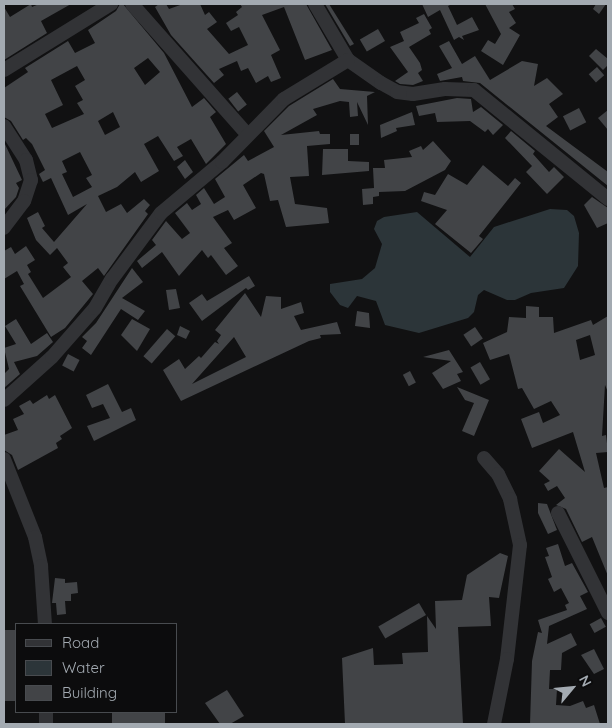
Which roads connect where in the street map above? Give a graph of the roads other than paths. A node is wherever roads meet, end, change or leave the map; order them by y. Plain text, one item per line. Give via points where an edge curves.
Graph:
1 (111, 4) edge
2 (132, 4) edge
3 (315, 4) edge
4 (348, 60) junction
5 (4, 70) edge
6 (4, 126) edge
7 (248, 134) junction
8 (608, 199) edge
9 (4, 228) edge
10 (4, 400) edge
11 (484, 458) dead end
12 (4, 459) edge
13 (558, 513) dead end
14 (608, 613) edge
15 (45, 623) edge
16 (494, 724) edge

1 - 5 street
2 - 7 street
3 - 4 street
4 - 7 street via 284,100
4 - 8 street via 397,92 445,89 480,93
6 - 9 street via 26,160 31,180 24,201
7 - 10 street via 213,170 161,213 112,279 95,308 45,363
11 - 16 street via 498,474 510,499 520,545 508,659
12 - 15 street via 35,537
13 - 14 street

